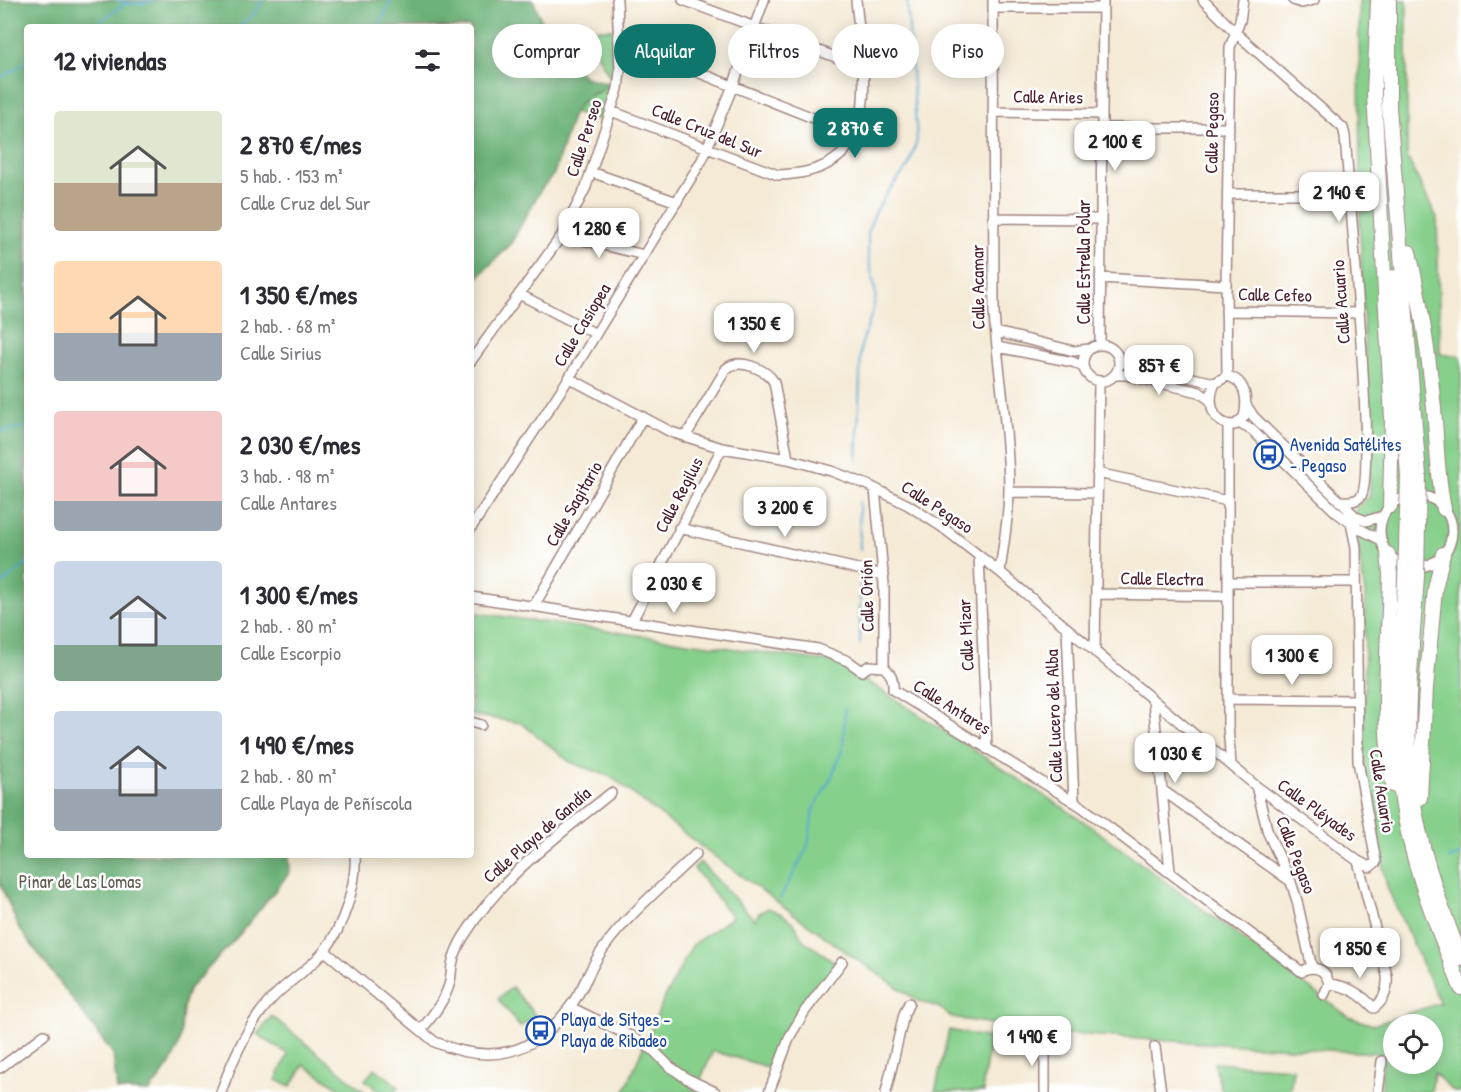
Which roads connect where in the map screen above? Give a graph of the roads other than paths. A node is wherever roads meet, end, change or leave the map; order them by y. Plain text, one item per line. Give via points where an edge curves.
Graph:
1 (617, 0) edge
2 (683, 0) edge
3 (764, 0) edge
4 (856, 0) edge
5 (1203, 0) edge
6 (1242, 0) edge
7 (1293, 0) edge
8 (1314, 0) edge
9 (1378, 0) edge
10 (1389, 0) edge
11 (993, 4) edge
12 (1103, 4) edge
13 (618, 24) edge
14 (746, 24) edge
15 (755, 24) edge
16 (858, 24) edge
17 (1377, 27) junction
18 (1236, 33) junction
19 (619, 78) edge
20 (713, 78) edge
21 (736, 78) edge
22 (863, 78) edge
23 (733, 86) junction
24 (1389, 107) junction
25 (611, 111) junction
26 (993, 112) junction
27 (1102, 114) junction
28 (1101, 128) junction
29 (1229, 128) junction
30 (856, 135) junction
31 (707, 147) junction
32 (591, 172) junction
33 (1349, 194) junction
34 (1228, 195) junction
35 (676, 202) junction
36 (993, 218) junction
37 (1101, 219) junction
38 (562, 235) junction
39 (644, 255) junction
40 (1100, 278) junction
41 (1226, 285) junction
42 (519, 294) junction
43 (1226, 310) junction
44 (1359, 313) junction
45 (996, 332) junction
46 (596, 334) junction
47 (1100, 344) junction
48 (997, 347) junction
49 (1089, 349) junction
50 (474, 357) edge
51 (1119, 359) junction
52 (1083, 367) junction
53 (1115, 375) junction
54 (1227, 376) junction
55 (569, 378) junction
56 (1099, 381) junction
57 (1215, 383) junction
58 (1210, 400) junction
59 (1246, 405) junction
60 (643, 417) junction
61 (1233, 424) junction
62 (686, 437) junction
63 (722, 448) junction
64 (788, 459) junction
65 (1097, 473) junction
66 (1414, 476) junction
67 (875, 489) junction
68 (1009, 492) junction
69 (1097, 494) junction
70 (1228, 501) junction
71 (1339, 501) junction
72 (1444, 509) junction
73 (1387, 511) junction
74 (474, 523) edge
75 (1351, 523) junction
76 (679, 528) junction
77 (1381, 540) junction
78 (1388, 554) junction
79 (1443, 554) junction
80 (979, 556) junction
81 (1000, 572) junction
82 (884, 574) junction
83 (1411, 579) junction
84 (1228, 582) junction
85 (1356, 582) junction
86 (1096, 594) junction
87 (1228, 596) junction
88 (474, 597) edge
89 (534, 606) junction
90 (632, 621) junction
91 (1067, 628) junction
92 (1095, 652) junction
93 (884, 667) junction
94 (1228, 699) junction
95 (1153, 700) junction
96 (1357, 700) junction
97 (474, 723) edge
98 (481, 725) dead end
99 (987, 749) junction
100 (1231, 765) junction
101 (1256, 786) junction
102 (1162, 790) junction
103 (611, 793) dead end
104 (1074, 802) junction
105 (696, 854) dead end
106 (355, 858) edge
107 (1358, 861) junction
108 (1170, 871) junction
109 (1432, 880) junction
110 (1291, 882) junction
111 (1435, 922) junction
112 (325, 951) junction
113 (1461, 959) edge
114 (842, 962) dead end
115 (1312, 968) junction
116 (1329, 984) junction
117 (1461, 988) edge
118 (1324, 995) dead end
119 (909, 1003) dead end
120 (570, 1007) junction
121 (421, 1030) junction
122 (44, 1035) dead end
123 (1045, 1041) dead end
124 (1155, 1047) dead end
125 (1382, 1061) dead end
126 (0, 1068) edge
127 (221, 1092) edge
128 (715, 1092) edge
129 (769, 1092) edge
130 (886, 1092) edge
131 (1045, 1092) edge
132 (1161, 1092) edge
133 (1378, 1092) edge

1 - 13 street, Calle Perseo
2 - 14 street
3 - 15 street, Calle Casiopea
4 - 16 street, Calle Cruz del Sur
5 - 18 street, Calle Acuario
6 - 18 street, Calle Pegaso
7 - 8 street
9 - 17 highway
10 - 24 highway
11 - 12 street
11 - 26 street, Calle Acamar
12 - 27 street, Calle Estrella Polar
17 - 66 highway via 1381,161
17 - 73 highway via 1374,94 1392,418
18 - 29 street, Calle Pegaso via 1230,47
18 - 33 street, Calle Acuario via 1342,128
19 - 25 street, Calle Perseo
20 - 23 street
21 - 23 street, Calle Casiopea
22 - 30 street, Calle Cruz del Sur via 863,111
23 - 30 street
23 - 31 street, Calle Casiopea
24 - 66 highway
24 - 72 highway via 1405,234 1428,357
25 - 31 street, Calle Cruz del Sur
25 - 32 street, Calle Perseo
26 - 27 street, Calle Aries
26 - 36 street, Calle Acamar
27 - 28 street, Calle Estrella Polar
28 - 29 street
28 - 37 street, Calle Estrella Polar
29 - 34 street, Calle Pegaso
30 - 31 street, Calle Cruz del Sur via 834,160 817,170 796,175 762,170
31 - 35 street, Calle Casiopea
32 - 35 street
32 - 38 street, Calle Perseo
33 - 34 street
33 - 44 street, Calle Acuario
34 - 41 street, Calle Pegaso
35 - 39 street, Calle Casiopea
36 - 37 street
36 - 45 street, Calle Acamar
37 - 40 street, Calle Estrella Polar
38 - 39 street
38 - 42 street, Calle Perseo
39 - 46 street, Calle Casiopea
40 - 41 street
40 - 47 street, Calle Estrella Polar
41 - 43 street, Calle Pegaso
42 - 46 street
42 - 50 street, Calle Perseo
43 - 44 street, Calle Cefeo
43 - 54 street, Calle Pegaso
44 - 71 street, Calle Acuario via 1364,486 1361,497
45 - 48 street, Calle Acamar
45 - 49 street via 1074,351
46 - 55 street, Calle Casiopea
47 - 49 street
47 - 51 street via 1111,347
48 - 52 street
48 - 68 street, Calle Acamar
49 - 52 street
51 - 53 street
51 - 57 street
52 - 56 street via 1091,379
53 - 56 street
53 - 58 street via 1199,392
54 - 57 street
54 - 59 street via 1242,384
55 - 60 street, Calle Pegaso
55 - 74 street, Calle Casiopea
56 - 65 street
57 - 58 street
58 - 61 street via 1216,417
59 - 61 street via 1244,417
59 - 71 street
60 - 62 street, Calle Pegaso
60 - 89 street, Calle Sagitario
61 - 70 street
61 - 75 street via 1252,430
62 - 63 street, Calle Pegaso
62 - 64 street via 726,369 738,363 766,372 774,382
63 - 64 street, Calle Pegaso
63 - 76 street, Calle Regilus
64 - 67 street, Calle Pegaso
65 - 69 street
65 - 70 street
66 - 83 highway, bridge
67 - 80 street, Calle Pegaso via 908,505
67 - 82 street, Calle Orión
68 - 69 street
68 - 81 street, Calle Acamar
69 - 86 street
70 - 84 street
71 - 73 street via 1360,519 1373,520
72 - 73 street via 1429,498 1412,495 1400,499
72 - 79 street via 1452,532
73 - 77 street
75 - 77 street
75 - 85 street, Calle Acuario
76 - 82 street
76 - 90 street, Calle Regilus
77 - 78 street
78 - 79 street via 1398,562 1416,566 1434,562
78 - 111 highway via 1389,764 1410,866 1420,896
79 - 109 highway via 1434,600 1420,795
80 - 81 street, Calle Pegaso
80 - 99 street, Calle Mizar
81 - 91 street, Calle Pegaso
82 - 93 street, Calle Orión
83 - 109 highway via 1410,760 1415,814
83 - 111 highway via 1399,686 1398,760 1405,817
84 - 85 street
84 - 87 street
85 - 96 street, Calle Acuario
86 - 87 street, Calle Electra
86 - 92 street
87 - 94 street
88 - 89 street
89 - 90 street
90 - 93 street via 818,649 862,671 869,666
91 - 92 street, Calle Pegaso
91 - 104 street, Calle Lucero del Alba
92 - 95 street, Calle Pegaso
93 - 99 street, Calle Antares via 894,681 893,690
94 - 96 street
94 - 100 street
95 - 100 street, Calle Pegaso
95 - 102 street
96 - 107 street, Calle Acuario via 1360,783 1376,855 1376,862 1370,867
97 - 98 street
99 - 104 street, Calle Antares
100 - 101 street, Calle Pegaso
101 - 107 street, Calle Pléyades
101 - 110 street, Calle Pegaso via 1268,833
102 - 108 street
102 - 110 street
103 - 121 street, Calle Playa de Gandía via 531,858 482,908 459,947 448,988
104 - 108 street, Calle Antares
105 - 120 street via 603,948
106 - 112 street via 353,884 340,926
107 - 116 street via 1388,986 1374,1008 1352,990
108 - 115 street, Calle Antares via 1300,974
109 - 113 highway
110 - 115 street, Calle Pegaso
111 - 117 highway
112 - 121 street
112 - 127 street via 268,1002 229,1068
114 - 129 street via 790,1036
115 - 116 street via 1324,972
116 - 118 street
119 - 130 street
120 - 121 street via 537,1040 506,1052 480,1055 456,1050 435,1042
120 - 128 street via 632,1037 686,1078
122 - 126 street
123 - 131 street
124 - 132 street
125 - 133 street

